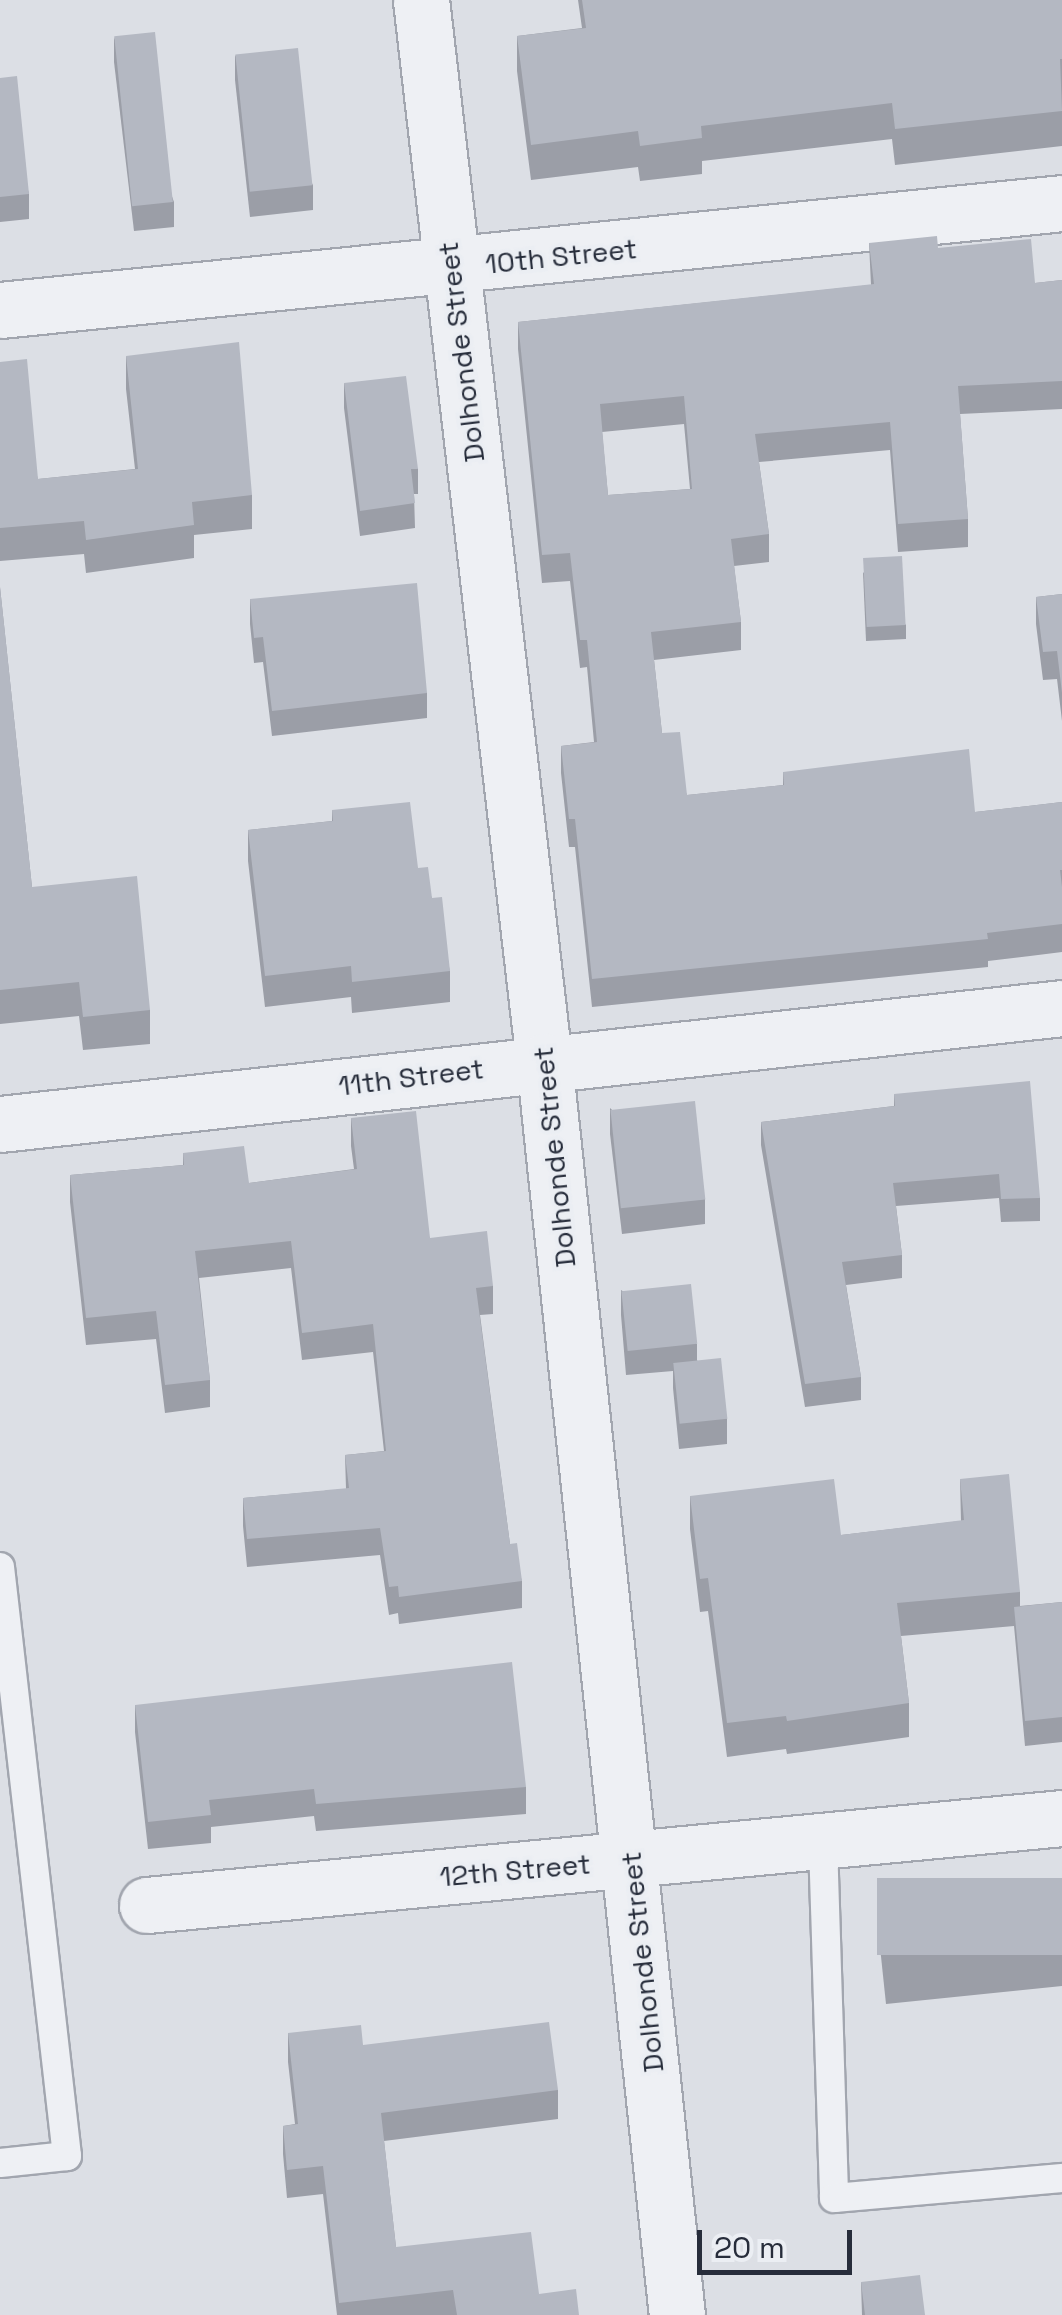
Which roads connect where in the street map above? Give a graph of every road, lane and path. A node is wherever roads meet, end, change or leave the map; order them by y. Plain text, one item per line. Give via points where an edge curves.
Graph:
1 (421, 0) edge
2 (1062, 202) edge
3 (451, 267) junction
4 (0, 310) edge
5 (1062, 1008) edge
6 (544, 1062) junction
7 (0, 1124) edge
8 (0, 1567) edge
9 (1062, 1818) edge
10 (824, 1843) junction
11 (632, 1859) junction
12 (147, 1905) dead end
13 (0, 2163) edge
14 (1062, 2178) edge
15 (677, 2315) edge

1 - 3 street, Dolhonde Street
2 - 3 street, 10th Street
3 - 4 street, 10th Street
3 - 6 street, Dolhonde Street
5 - 6 street, 11th Street
6 - 7 street, 11th Street
6 - 11 street, Dolhonde Street
8 - 13 lane via 68,2156
9 - 10 street, 12th Street
10 - 11 street, 12th Street
10 - 14 lane via 834,2198
11 - 12 street, 12th Street
11 - 15 street, Dolhonde Street

